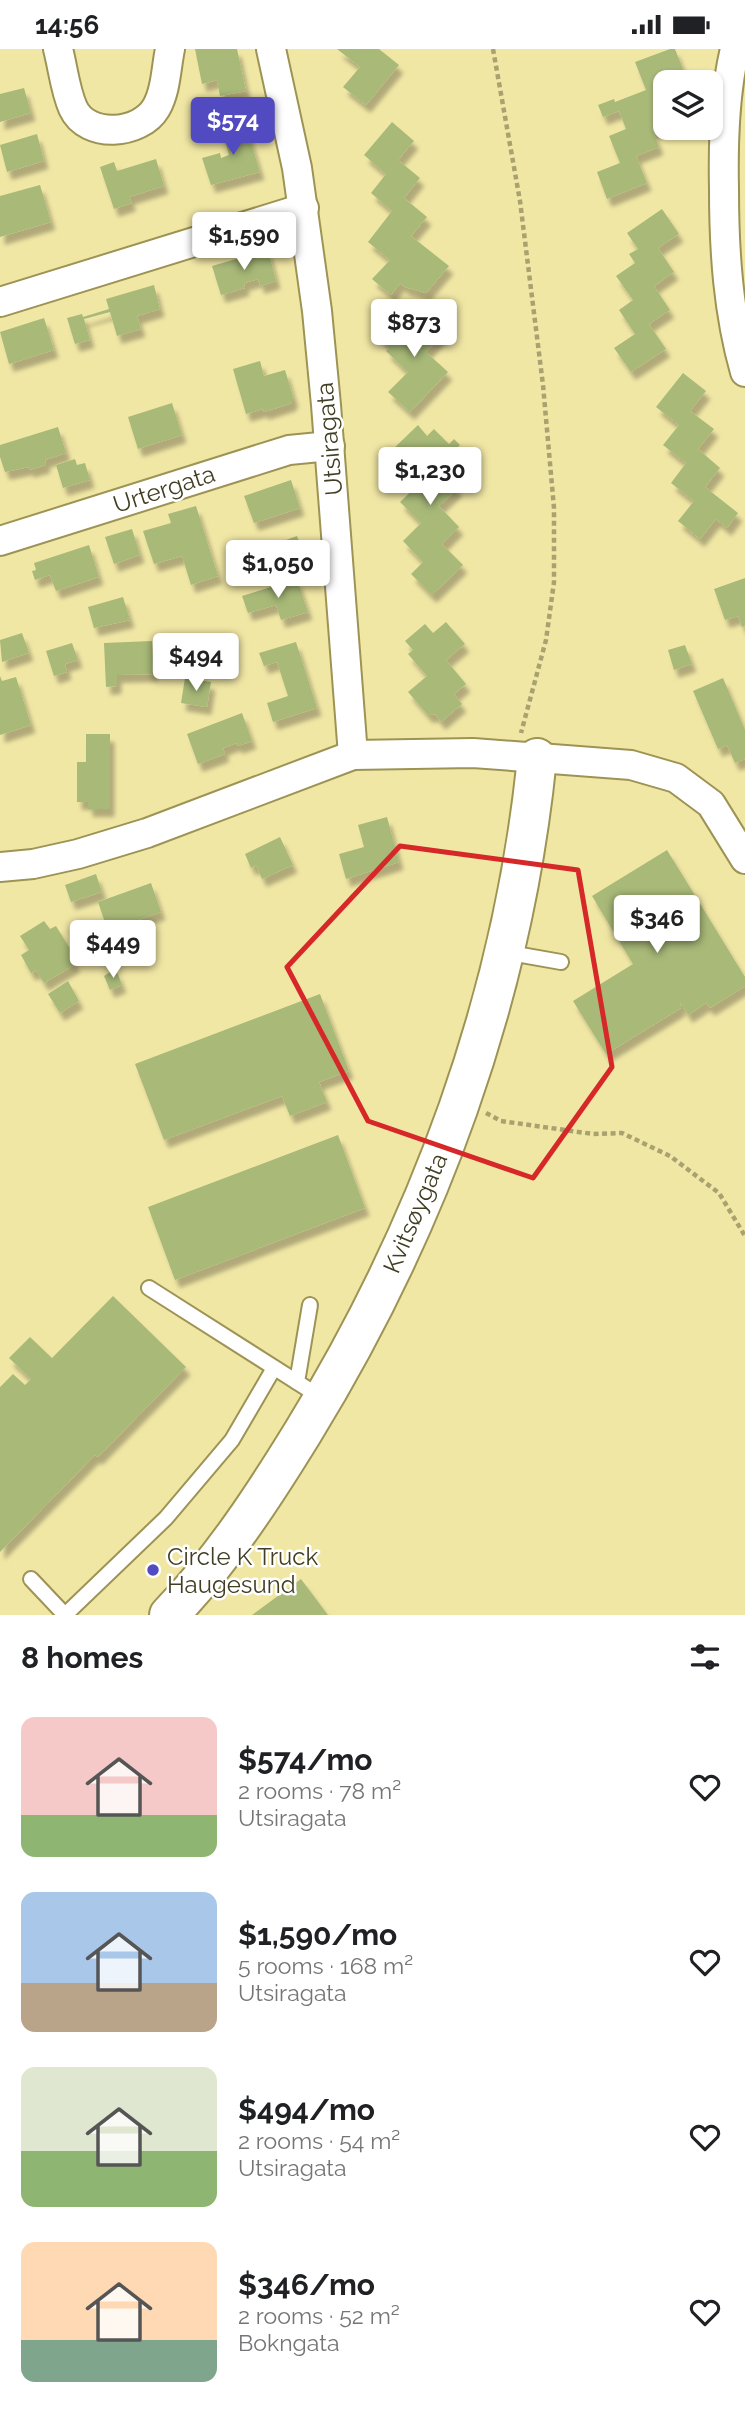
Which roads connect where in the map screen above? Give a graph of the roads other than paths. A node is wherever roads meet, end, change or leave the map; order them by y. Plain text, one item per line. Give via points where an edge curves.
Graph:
1 (58, 49) edge
2 (170, 49) edge
3 (271, 49) edge
4 (735, 49) edge
5 (304, 208) junction
6 (0, 302) edge
7 (745, 372) edge
8 (330, 446) junction
9 (0, 541) edge
10 (353, 755) junction
11 (527, 757) junction
12 (745, 859) edge
13 (0, 867) edge
14 (504, 952) junction
15 (561, 962) dead end
16 (149, 1288) dead end
17 (310, 1305) dead end
18 (274, 1368) junction
19 (310, 1390) junction
20 (31, 1579) dead end
21 (65, 1615) edge
22 (169, 1615) edge

1 - 2 street via 80,119 93,128 109,130 144,120 155,110
3 - 5 street, Utsiragata
4 - 7 street via 723,147 724,251
5 - 6 street
5 - 8 street, Utsiragata
8 - 9 street, Urtergata via 289,450
8 - 10 street, Utsiragata
10 - 11 street
10 - 13 street via 78,855
11 - 12 street via 631,765 676,778 711,804
11 - 14 street, Kvitsøygata via 532,804
14 - 15 lane
14 - 19 street, Kvitsøygata via 481,1046 417,1213 368,1319
16 - 18 lane
17 - 19 lane
18 - 19 lane
18 - 21 lane via 232,1440 208,1469 166,1518
19 - 22 street, Kvitsøygata via 245,1523
20 - 21 lane

